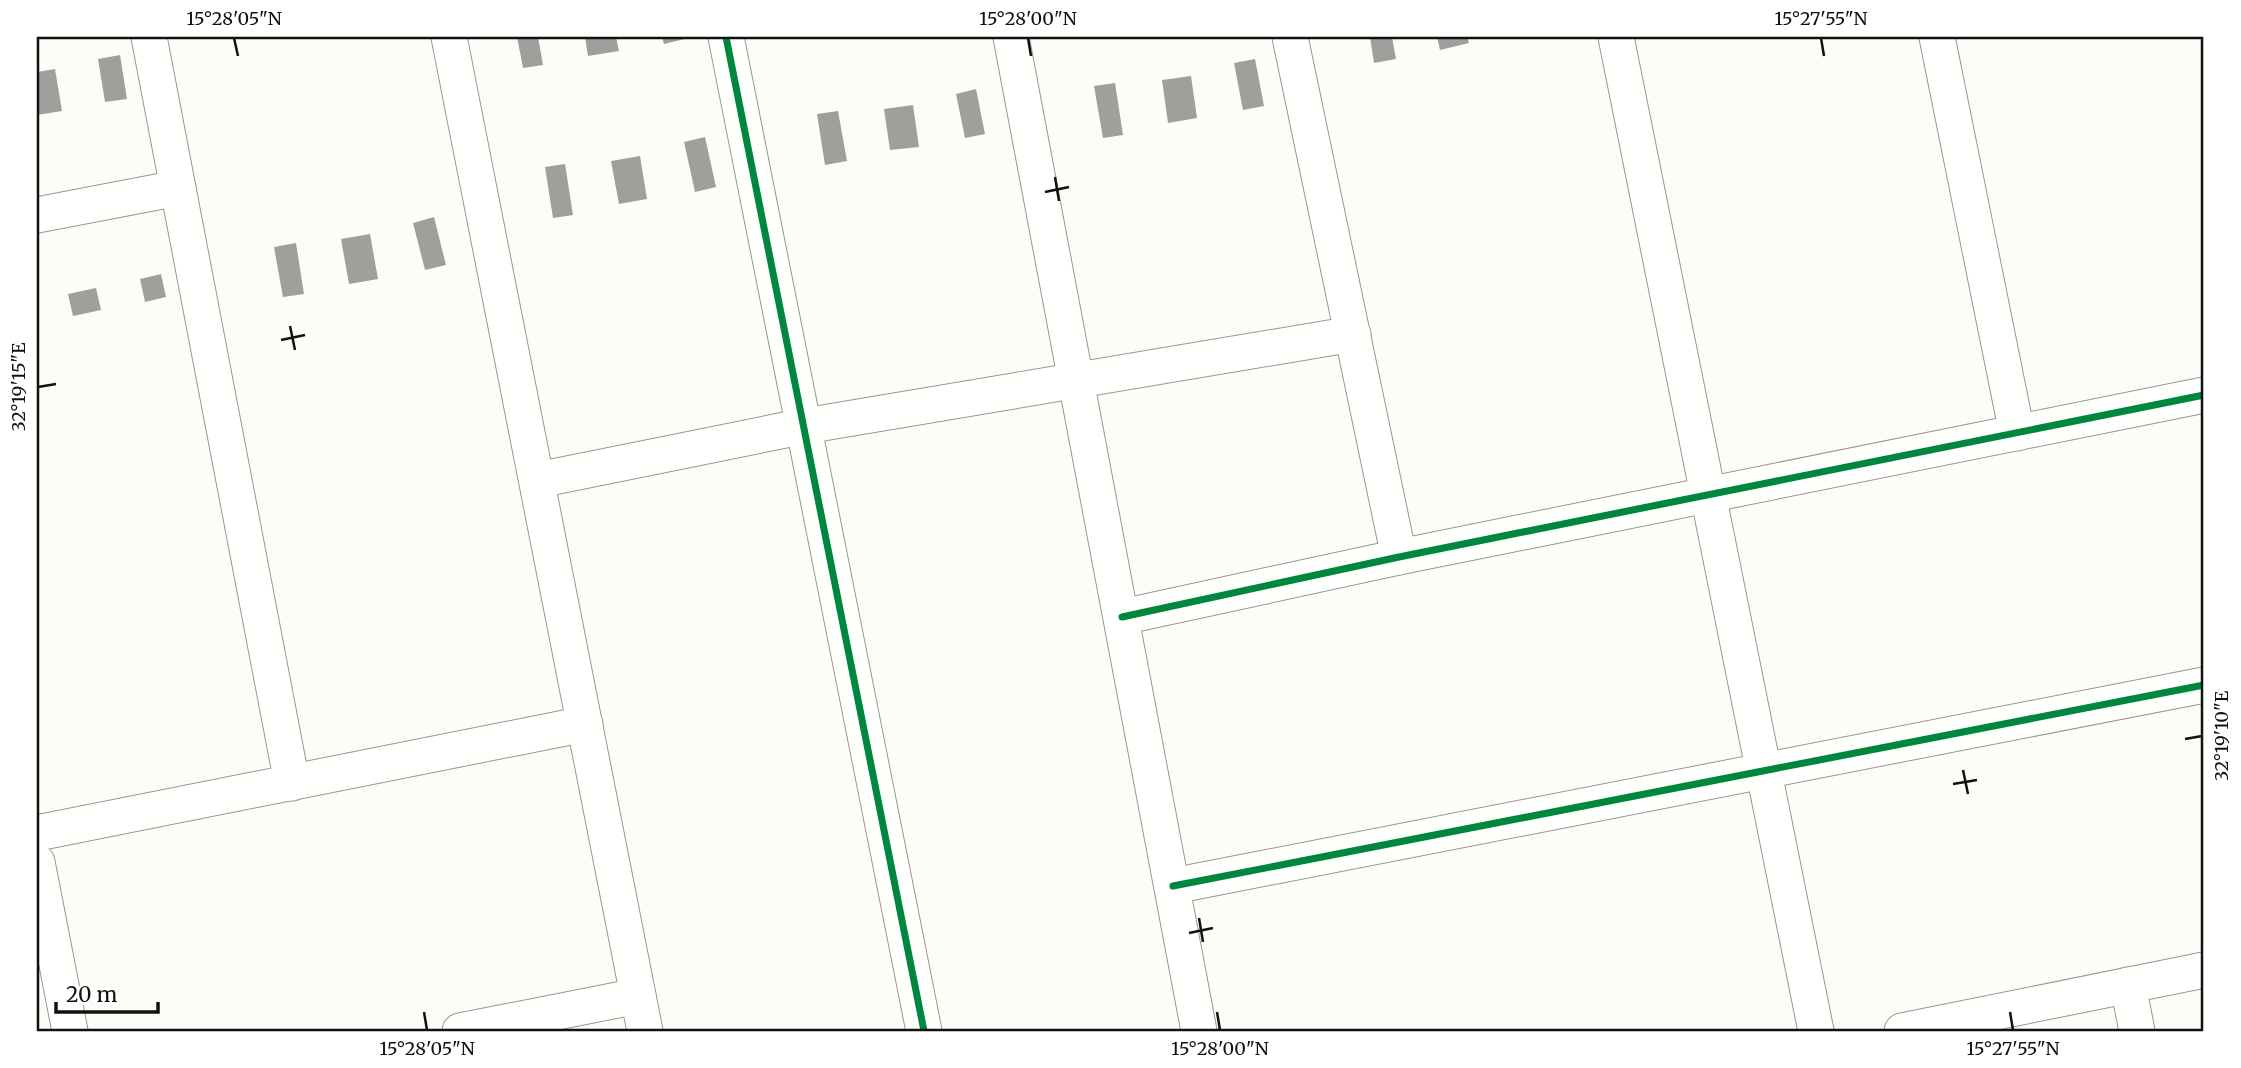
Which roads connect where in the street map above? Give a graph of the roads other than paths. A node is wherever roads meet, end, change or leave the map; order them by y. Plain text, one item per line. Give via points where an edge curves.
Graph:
1 (149, 37) edge
2 (449, 37) edge
3 (726, 37) edge
4 (1011, 37) edge
5 (1290, 37) edge
6 (1616, 37) edge
7 (1937, 37) edge
8 (178, 188) junction
9 (37, 215) edge
10 (1353, 334) junction
11 (1076, 379) junction
12 (2204, 395) edge
13 (804, 426) junction
14 (2017, 433) junction
15 (538, 480) junction
16 (1709, 495) junction
17 (1399, 556) junction
18 (1122, 617) junction
19 (2204, 685) edge
20 (586, 724) junction
21 (1764, 771) junction
22 (292, 783) junction
23 (37, 833) edge
24 (37, 862) edge
25 (1173, 886) junction
26 (2204, 970) edge
27 (2127, 985) junction
28 (638, 996) junction
29 (70, 1031) edge
30 (460, 1031) edge
31 (645, 1031) edge
32 (924, 1031) edge
33 (1199, 1031) edge
34 (1816, 1031) edge
35 (1902, 1031) edge
36 (2137, 1031) edge

1 - 8 street
2 - 15 street
3 - 13 street
4 - 11 street
5 - 10 street
6 - 16 street
7 - 14 street
8 - 9 street
8 - 22 street
10 - 11 street
10 - 17 street
11 - 13 street
11 - 18 street
12 - 14 street
13 - 15 street
13 - 32 street
14 - 16 street
15 - 20 street
16 - 17 street
16 - 21 street
17 - 18 street
18 - 25 street
19 - 21 street
20 - 22 street
20 - 28 street
21 - 25 street
21 - 34 street
22 - 23 street
24 - 29 street
25 - 33 street
26 - 27 street
27 - 35 street
27 - 36 street
28 - 30 street
28 - 31 street

